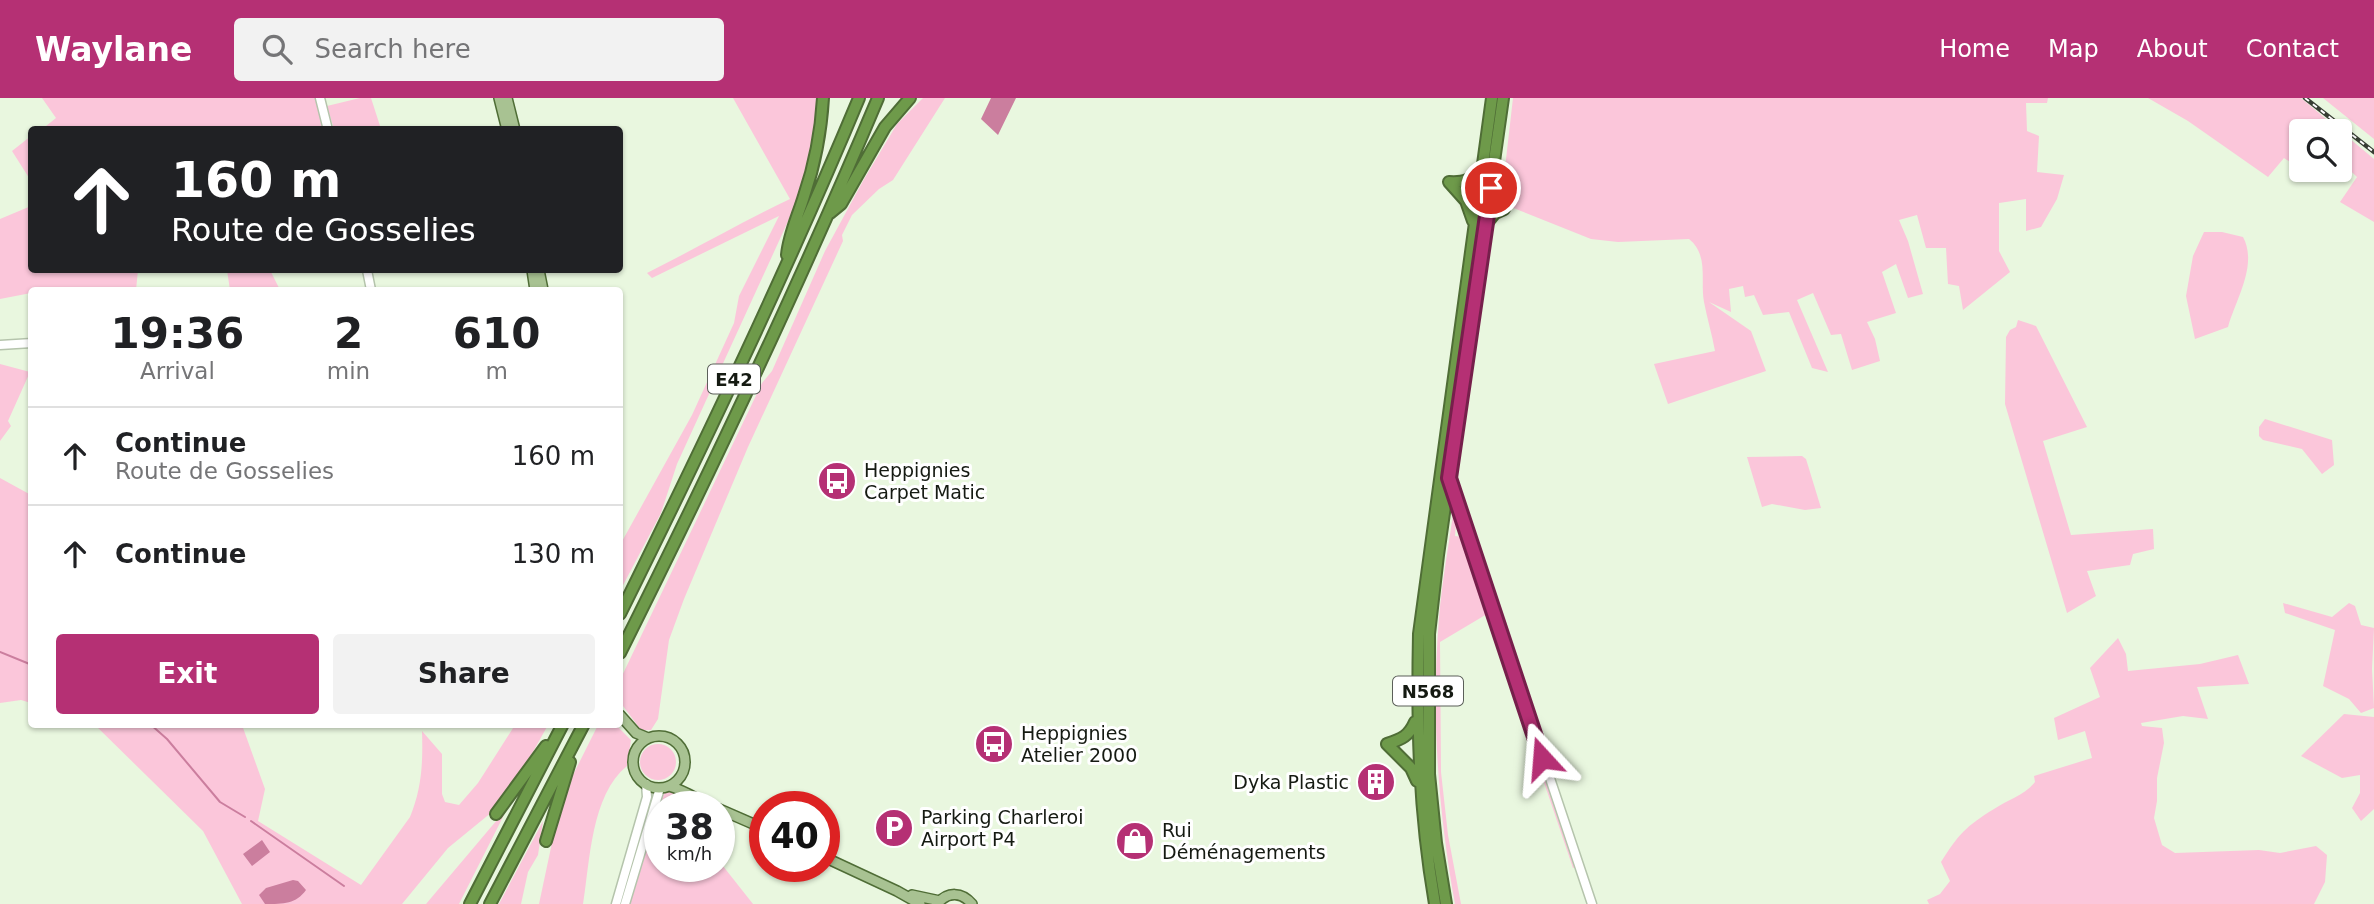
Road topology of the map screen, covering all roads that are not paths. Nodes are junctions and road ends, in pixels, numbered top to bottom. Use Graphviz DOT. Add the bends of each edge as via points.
graph roads {
  1 [pos="320,98"];
  2 [pos="499,98"];
  3 [pos="507,98"];
  4 [pos="823,98"];
  5 [pos="859,98"];
  6 [pos="878,98"];
  7 [pos="910,98"];
  8 [pos="1492,98"];
  9 [pos="1503,98"];
  10 [pos="327,126"];
  11 [pos="506,126"];
  12 [pos="514,126"];
  13 [pos="1488,167"];
  14 [pos="828,215"];
  15 [pos="1480,224"];
  16 [pos="786,266"];
  17 [pos="28,343"];
  18 [pos="0,345"];
  19 [pos="1449,478"];
  20 [pos="1455,494"];
  21 [pos="623,608"];
  22 [pos="623,647"];
  23 [pos="1417,716"];
  24 [pos="623,718"];
  25 [pos="560,728"];
  26 [pos="561,728"];
  27 [pos="582,728"];
  28 [pos="582,728"];
  29 [pos="634,731"];
  30 [pos="648,738"];
  31 [pos="637,748"];
  32 [pos="682,775"];
  33 [pos="646,784"];
  34 [pos="664,787"];
  35 [pos="1420,789"];
  36 [pos="687,791"];
  37 [pos="496,814"];
  38 [pos="546,841"];
  39 [pos="840,864"];
  40 [pos="897,891"];
  41 [pos="939,902"];
  42 [pos="470,904"];
  43 [pos="490,904"];
  44 [pos="615,904"];
  45 [pos="625,904"];
  46 [pos="920,904"];
  47 [pos="972,904"];
  48 [pos="1435,904"];
  49 [pos="1446,904"];
  50 [pos="1592,904"];
  1 -- 10 [label="street"];
  2 -- 11 [label="main road"];
  3 -- 12 [label="main road"];
  4 -- 16 [label="highway" via="817,148 789,240"];
  5 -- 16 [label="highway, E42"];
  6 -- 14 [label="highway, E42"];
  7 -- 14 [label="highway" via="885,127 841,204"];
  8 -- 13 [label="highway, N568"];
  9 -- 13 [label="highway, N568"];
  13 -- 15 [label="highway, N568"];
  13 -- 15 [label="highway" via="1496,201 1504,209"];
  13 -- 15 [label="highway" via="1462,183 1449,182"];
  14 -- 22 [label="highway, E42"];
  15 -- 19 [label="highway, N568"];
  15 -- 23 [label="highway, N568" via="1419,634"];
  16 -- 21 [label="highway, E42"];
  17 -- 18 [label="street"];
  19 -- 20 [label="highway"];
  19 -- 49 [label="highway, N568" via="1429,634 1428,714 1429,774"];
  20 -- 50 [label="street"];
  23 -- 35 [label="highway, N568"];
  23 -- 35 [label="highway" via="1410,733 1387,744 1411,768"];
  24 -- 29 [label="main road"];
  25 -- 37 [label="highway"];
  26 -- 42 [label="highway"];
  27 -- 38 [label="highway"];
  28 -- 43 [label="highway"];
  29 -- 30 [label="main road"];
  29 -- 31 [label="main road"];
  30 -- 31 [label="main road"];
  30 -- 32 [label="main road" via="670,738 681,747"];
  31 -- 33 [label="main road" via="633,764"];
  32 -- 34 [label="main road"];
  32 -- 36 [label="main road"];
  33 -- 34 [label="main road"];
  33 -- 44 [label="street" via="647,797"];
  34 -- 36 [label="main road"];
  34 -- 45 [label="street"];
  35 -- 48 [label="highway, N568"];
  39 -- 40 [label="main road"];
  40 -- 41 [label="main road"];
  40 -- 46 [label="main road"];
  41 -- 47 [label="main road" via="959,894"];
}
